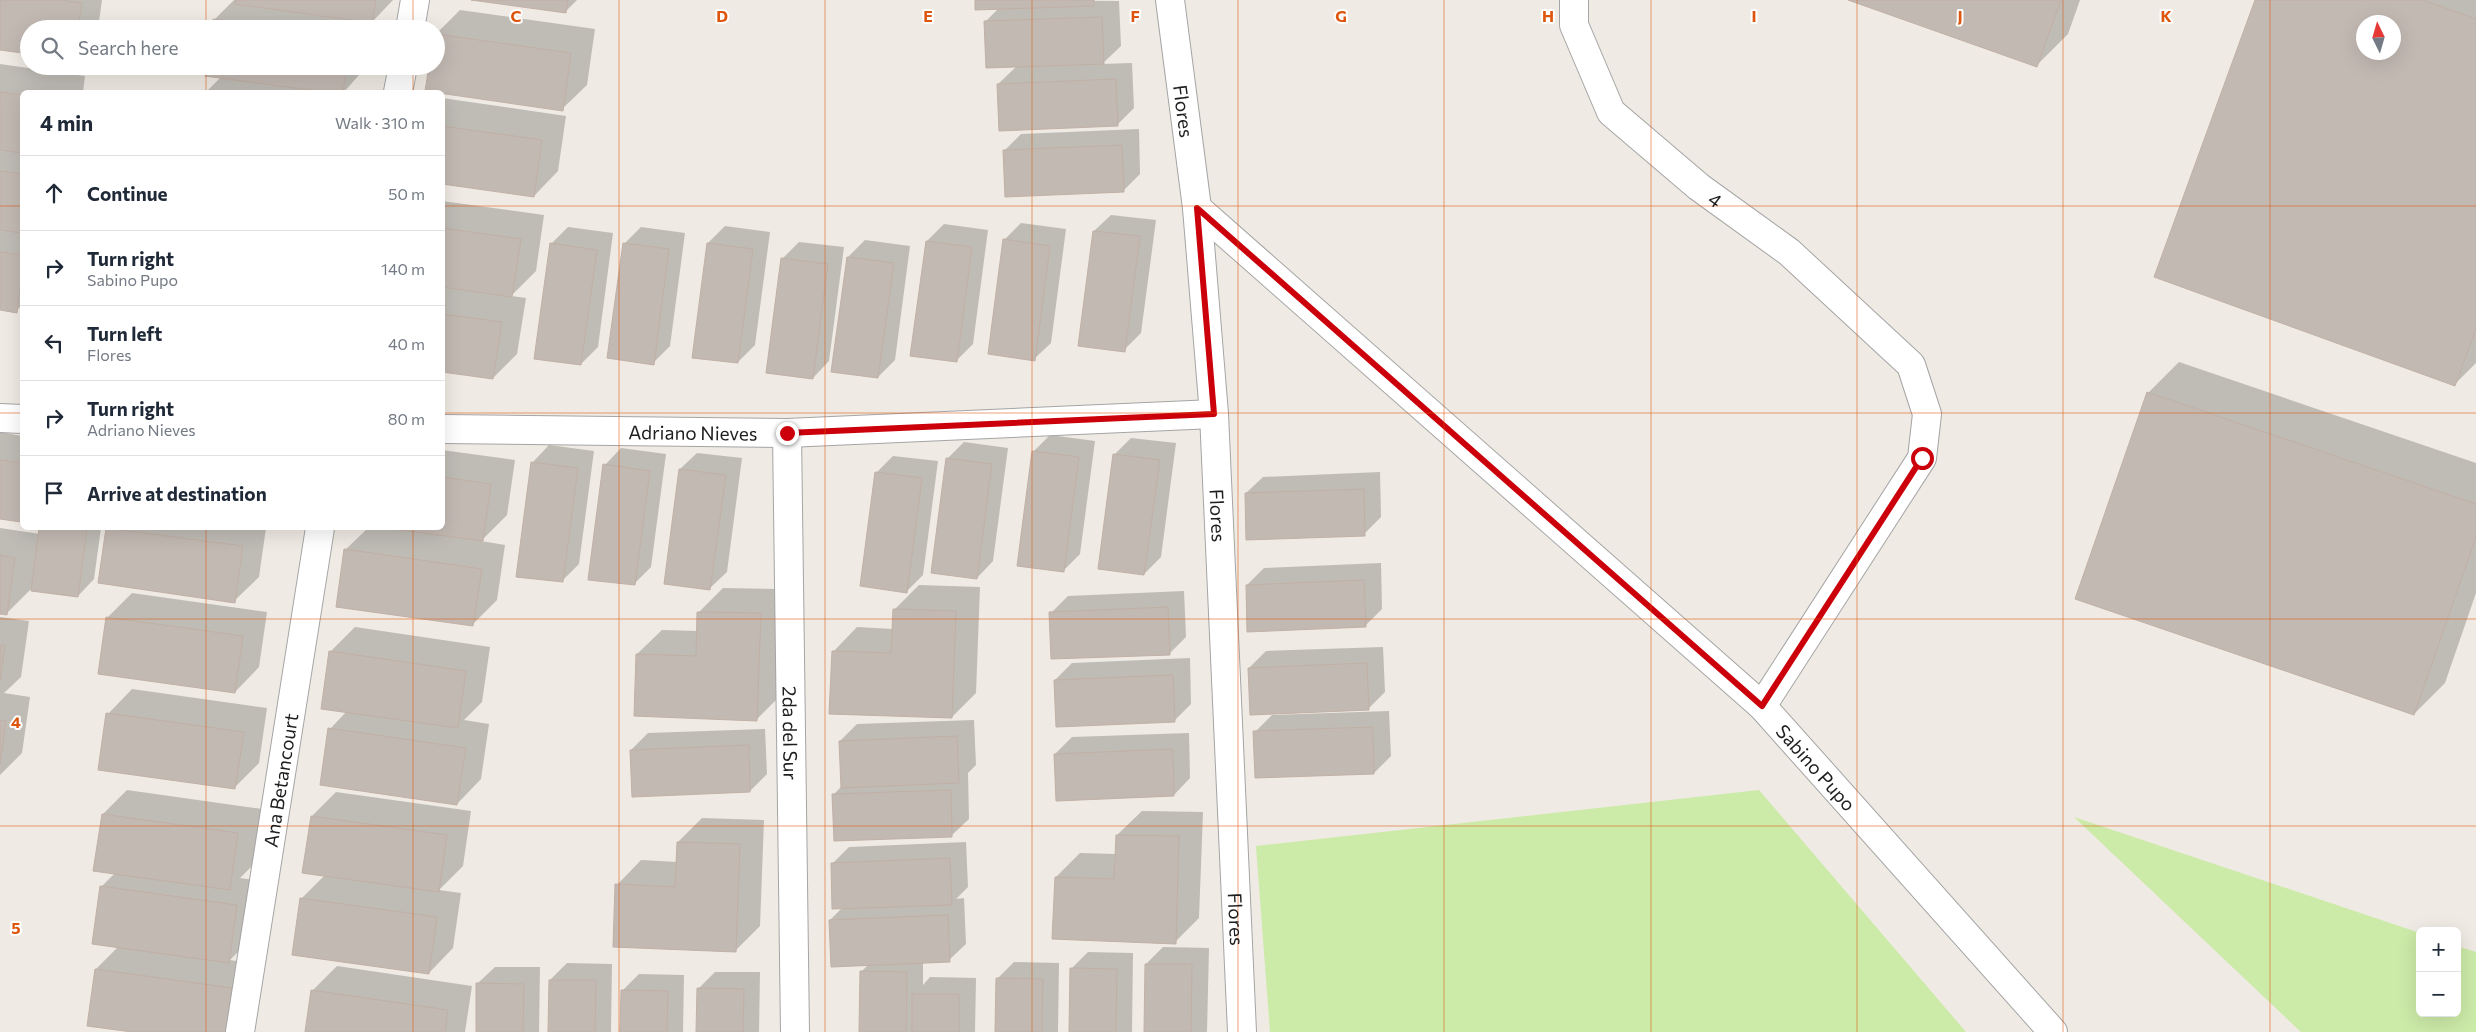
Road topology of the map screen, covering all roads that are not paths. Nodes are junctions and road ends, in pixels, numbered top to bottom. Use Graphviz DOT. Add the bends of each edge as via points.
graph roads {
  1 [pos="415,0"];
  2 [pos="1170,0"];
  3 [pos="1574,0"];
  4 [pos="412,20"];
  5 [pos="401,75"];
  6 [pos="398,90"];
  7 [pos="1197,208"];
  8 [pos="1214,414"];
  9 [pos="0,418"];
  10 [pos="20,419"];
  11 [pos="445,429"];
  12 [pos="787,433"];
  13 [pos="320,530"];
  14 [pos="1762,706"];
  15 [pos="240,1032"];
  16 [pos="795,1032"];
  17 [pos="1242,1032"];
  18 [pos="2053,1032"];
  1 -- 4 [label="street"];
  2 -- 7 [label="street, Flores"];
  3 -- 14 [label="street, 4" via="1574,25 1611,112 1699,187 1789,252 1911,365 1927,414 1922,458"];
  5 -- 6 [label="street"];
  7 -- 8 [label="street, Flores"];
  7 -- 14 [label="street, Sabino Pupo"];
  8 -- 12 [label="street, Adriano Nieves"];
  8 -- 17 [label="street, Flores"];
  9 -- 10 [label="street"];
  11 -- 12 [label="street, Adriano Nieves"];
  12 -- 16 [label="street, 2da del Sur"];
  13 -- 15 [label="street, Ana Betancourt"];
  14 -- 18 [label="street, Sabino Pupo"];
}
